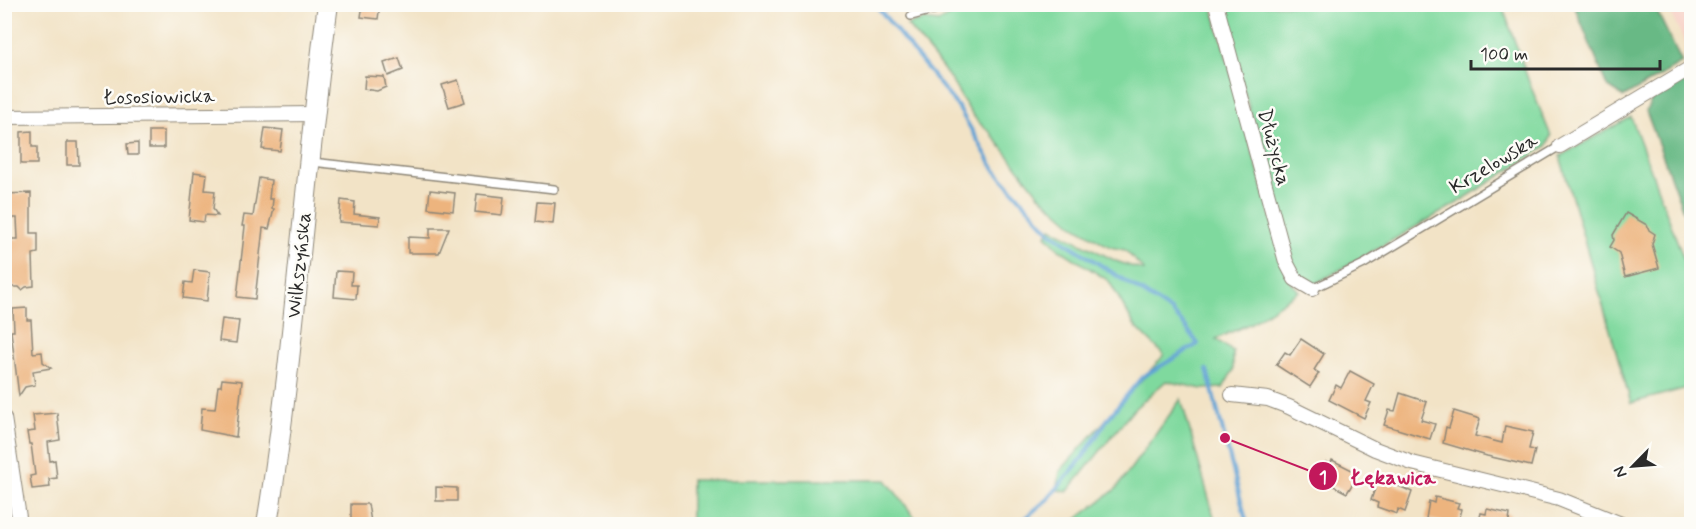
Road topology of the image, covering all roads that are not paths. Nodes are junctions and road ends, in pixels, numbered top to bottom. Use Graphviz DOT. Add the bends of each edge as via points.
graph roads {
  1 [pos="328,4"];
  2 [pos="955,4"];
  3 [pos="1216,4"];
  4 [pos="911,16"];
  5 [pos="1692,67"];
  6 [pos="315,114"];
  7 [pos="4,117"];
  8 [pos="1560,146"];
  9 [pos="309,162"];
  10 [pos="554,189"];
  11 [pos="1312,289"];
  12 [pos="1232,395"];
  13 [pos="4,418"];
  14 [pos="20,525"];
  15 [pos="267,525"];
  16 [pos="1621,525"];
  1 -- 6 [label="street, Wilkszyńska"];
  2 -- 4 [label="lane"];
  3 -- 11 [label="street, Dłużycka" via="1286,262 1294,279"];
  5 -- 8 [label="street, Krzelowska"];
  6 -- 7 [label="street, Łososiowicka"];
  6 -- 9 [label="street, Wilkszyńska"];
  8 -- 11 [label="lane, Krzelowska" via="1364,264"];
  9 -- 10 [label="lane"];
  9 -- 15 [label="street, Wilkszyńska"];
  12 -- 16 [label="street" via="1289,406 1375,450 1412,463 1559,499"];
  13 -- 14 [label="street"];
}
